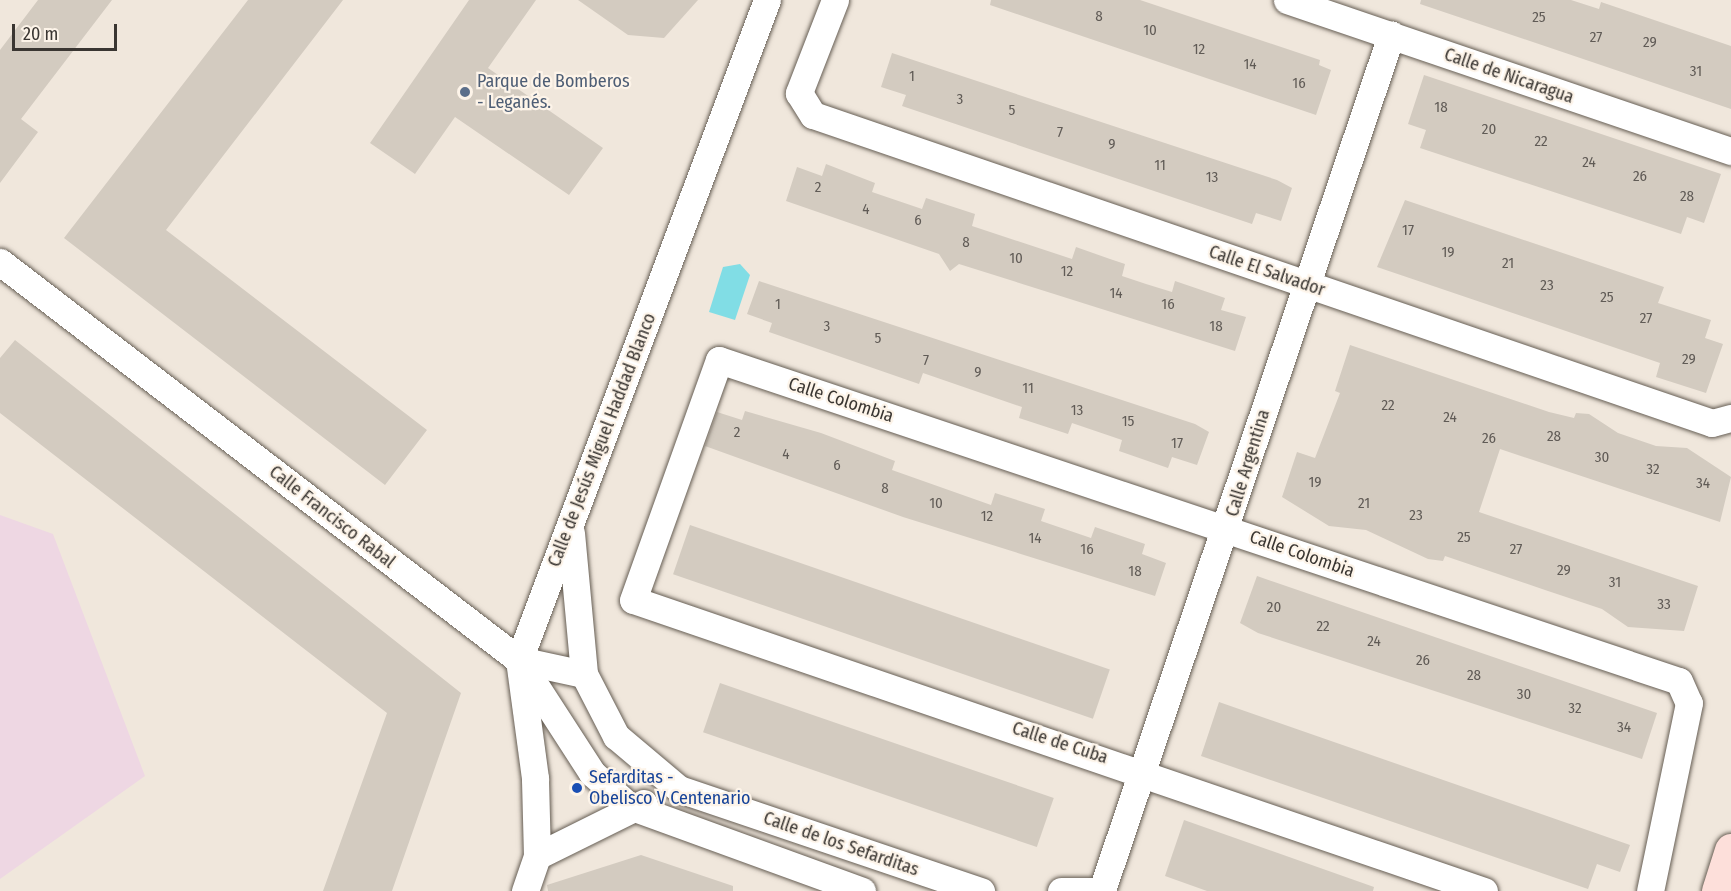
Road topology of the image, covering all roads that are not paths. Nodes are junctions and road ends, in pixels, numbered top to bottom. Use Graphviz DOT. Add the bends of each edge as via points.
graph roads {
  1 [pos="767,0"];
  2 [pos="835,0"];
  3 [pos="1287,0"];
  4 [pos="1391,35"];
  5 [pos="1731,151"];
  6 [pos="0,262"];
  7 [pos="1304,284"];
  8 [pos="1731,418"];
  9 [pos="571,525"];
  10 [pos="1227,529"];
  11 [pos="633,600"];
  12 [pos="519,660"];
  13 [pos="584,674"];
  14 [pos="1146,771"];
  15 [pos="692,794"];
  16 [pos="629,806"];
  17 [pos="1731,850"];
  18 [pos="537,856"];
  19 [pos="525,891"];
  20 [pos="862,891"];
  21 [pos="981,891"];
  22 [pos="1061,891"];
  23 [pos="1102,891"];
  24 [pos="1484,891"];
  25 [pos="1650,891"];
  26 [pos="1718,891"];
  1 -- 9 [label="street, Calle de Jesús Miguel Haddad Blanco"];
  2 -- 7 [label="street, Calle El Salvador" via="799,93 806,108"];
  3 -- 4 [label="street, Calle de Nicaragua"];
  4 -- 5 [label="street, Calle de Nicaragua"];
  4 -- 7 [label="street, Calle Argentina"];
  6 -- 12 [label="street, Calle Francisco Rabal"];
  7 -- 8 [label="street, Calle El Salvador" via="1712,423"];
  7 -- 10 [label="street, Calle Argentina"];
  9 -- 12 [label="street, Calle de Jesús Miguel Haddad Blanco"];
  9 -- 13 [label="street, Calle de los Sefarditas"];
  10 -- 11 [label="street, Calle Colombia" via="719,360"];
  10 -- 14 [label="street, Calle Argentina"];
  10 -- 25 [label="street, Calle Colombia" via="1678,681 1689,703"];
  11 -- 14 [label="street, Calle de Cuba"];
  12 -- 13 [label="street"];
  12 -- 16 [label="street, Calle Francisco Rabal" via="592,773"];
  12 -- 18 [label="street, Calle de Jesús Miguel Haddad Blanco" via="535,778"];
  13 -- 15 [label="street, Calle de los Sefarditas" via="616,736 679,789"];
  14 -- 23 [label="street, Calle Argentina"];
  14 -- 24 [label="street, Calle de Cuba"];
  15 -- 16 [label="street"];
  15 -- 21 [label="street, Calle de los Sefarditas"];
  16 -- 18 [label="street"];
  16 -- 20 [label="street, Calle de los Sefarditas"];
  17 -- 26 [label="main road"];
  18 -- 19 [label="street, Calle de Jesús Miguel Haddad Blanco"];
  22 -- 23 [label="street"];
}
